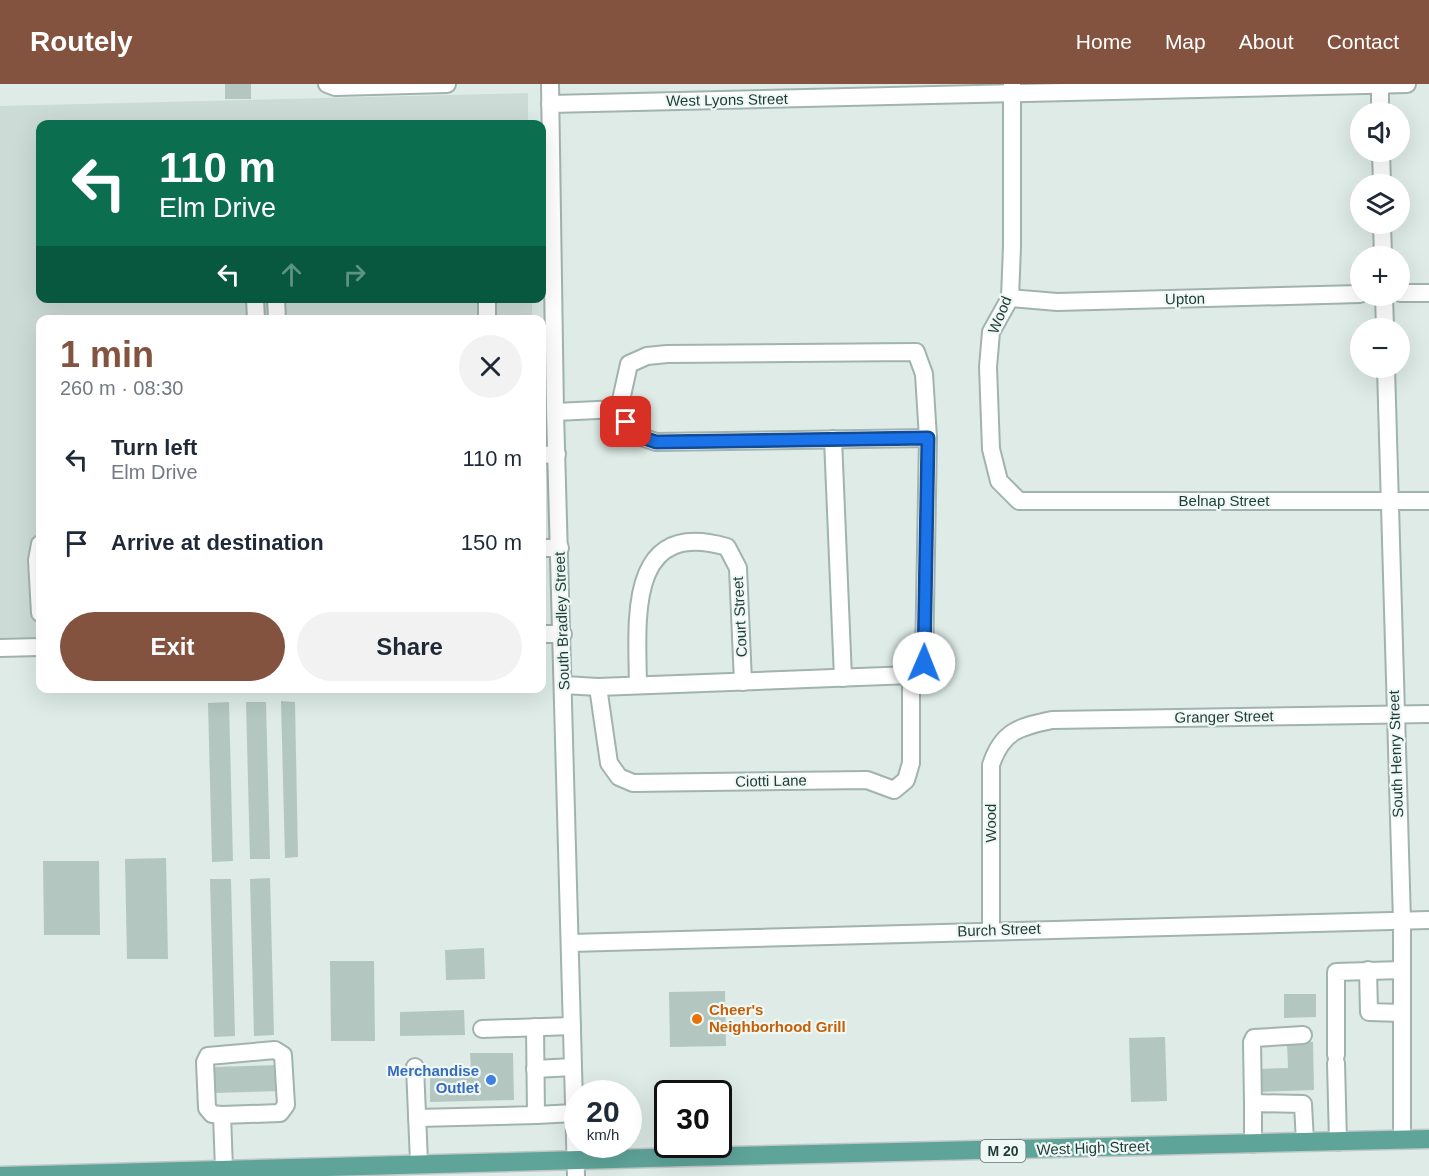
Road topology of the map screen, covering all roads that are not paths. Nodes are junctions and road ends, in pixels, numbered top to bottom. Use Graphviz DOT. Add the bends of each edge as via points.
graph roads {
  1 [pos="327,84"];
  2 [pos="447,84"];
  3 [pos="550,84"];
  4 [pos="1380,84"];
  5 [pos="1407,84"];
  6 [pos="1012,88"];
  7 [pos="1380,102"];
  8 [pos="550,104"];
  9 [pos="547,156"];
  10 [pos="547,225"];
  11 [pos="1410,293"];
  12 [pos="1429,293"];
  13 [pos="1350,294"];
  14 [pos="1010,298"];
  15 [pos="1386,378"];
  16 [pos="619,409"];
  17 [pos="551,418"];
  18 [pos="928,438"];
  19 [pos="833,439"];
  20 [pos="549,455"];
  21 [pos="1019,501"];
  22 [pos="1429,501"];
  23 [pos="1390,502"];
  24 [pos="546,548"];
  25 [pos="560,548"];
  26 [pos="546,634"];
  27 [pos="563,634"];
  28 [pos="36,647"];
  29 [pos="0,648"];
  30 [pos="911,675"];
  31 [pos="843,678"];
  32 [pos="743,682"];
  33 [pos="564,685"];
  34 [pos="638,685"];
  35 [pos="598,687"];
  36 [pos="1395,714"];
  37 [pos="1429,714"];
  38 [pos="1019,727"];
  39 [pos="1429,920"];
  40 [pos="1402,921"];
  41 [pos="991,930"];
  42 [pos="570,944"];
  43 [pos="1368,970"];
  44 [pos="1402,970"];
  45 [pos="1402,1013"];
  46 [pos="572,1026"];
  47 [pos="535,1027"];
  48 [pos="482,1029"];
  49 [pos="1303,1035"];
  50 [pos="416,1067"];
  51 [pos="573,1067"];
  52 [pos="535,1069"];
  53 [pos="574,1080"];
  54 [pos="1253,1103"];
  55 [pos="222,1114"];
  56 [pos="564,1114"];
  57 [pos="536,1115"];
  58 [pos="417,1118"];
  59 [pos="1429,1139"];
  60 [pos="1402,1140"];
  61 [pos="1305,1142"];
  62 [pos="1338,1142"];
  63 [pos="1254,1144"];
  64 [pos="419,1162"];
  65 [pos="576,1167"];
  66 [pos="224,1169"];
  67 [pos="0,1176"];
  1 -- 2 [label="street"];
  3 -- 8 [label="street, South Bradley Street"];
  4 -- 5 [label="street, West Lyons Street"];
  4 -- 6 [label="street, West Lyons Street"];
  4 -- 7 [label="street"];
  6 -- 8 [label="street, West Lyons Street"];
  6 -- 14 [label="street, Wood"];
  8 -- 9 [label="street, South Bradley Street"];
  9 -- 10 [label="street, South Bradley Street"];
  10 -- 17 [label="street, South Bradley Street"];
  11 -- 12 [label="street"];
  13 -- 14 [label="street, Upton" via="1057,302"];
  14 -- 21 [label="street, Wood" via="991,332 991,449 999,481"];
  15 -- 23 [label="street, South Henry Street"];
  16 -- 17 [label="street"];
  16 -- 18 [label="street" via="629,364 647,356 916,352 924,374"];
  16 -- 19 [label="street" via="633,434 656,442"];
  17 -- 20 [label="street, South Bradley Street"];
  18 -- 19 [label="street"];
  18 -- 30 [label="street" via="924,663"];
  19 -- 31 [label="street"];
  20 -- 25 [label="street, South Bradley Street"];
  21 -- 23 [label="street, Belnap Street"];
  22 -- 23 [label="street, Belnap Street"];
  23 -- 36 [label="street, South Henry Street"];
  24 -- 25 [label="street"];
  25 -- 27 [label="street, South Bradley Street"];
  26 -- 27 [label="street"];
  27 -- 33 [label="street, South Bradley Street"];
  28 -- 29 [label="street"];
  30 -- 31 [label="street"];
  30 -- 35 [label="street, Ciotti Lane" via="911,763 906,780 894,790 867,780 633,783 619,777 609,763"];
  31 -- 32 [label="street"];
  32 -- 34 [label="street"];
  32 -- 34 [label="street, Court Street" via="738,568 727,547 704,540 686,540 668,548 644,579 637,618"];
  33 -- 35 [label="street"];
  33 -- 42 [label="street, South Bradley Street"];
  34 -- 35 [label="street"];
  36 -- 37 [label="street, Granger Street"];
  36 -- 38 [label="street, Granger Street" via="1052,720"];
  36 -- 40 [label="street, South Henry Street"];
  38 -- 41 [label="street, Wood" via="997,746 991,765"];
  39 -- 40 [label="street, Burch Street"];
  40 -- 41 [label="street, Burch Street"];
  40 -- 44 [label="street, South Henry Street"];
  41 -- 42 [label="street, Burch Street"];
  42 -- 46 [label="street, South Bradley Street"];
  43 -- 44 [label="street"];
  43 -- 45 [label="street" via="1369,1012"];
  43 -- 62 [label="street" via="1340,971 1334,975"];
  44 -- 45 [label="street, South Henry Street"];
  45 -- 60 [label="street, South Henry Street"];
  46 -- 47 [label="street"];
  46 -- 51 [label="street, South Bradley Street"];
  47 -- 48 [label="street"];
  47 -- 52 [label="street"];
  49 -- 54 [label="street" via="1254,1038"];
  50 -- 58 [label="street"];
  51 -- 52 [label="street"];
  51 -- 53 [label="street, South Bradley Street"];
  52 -- 57 [label="street"];
  54 -- 61 [label="street" via="1303,1104"];
  54 -- 63 [label="street"];
  55 -- 55 [label="street" via="212,1114 207,1108 208,1056 275,1050 283,1055 286,1105 280,1113"];
  55 -- 66 [label="street"];
  56 -- 57 [label="street"];
  57 -- 58 [label="street"];
  58 -- 64 [label="street"];
  59 -- 60 [label="main road, West High Street / M 20"];
  60 -- 62 [label="main road, West High Street / M 20"];
  61 -- 62 [label="main road, West High Street / M 20"];
  61 -- 63 [label="main road, West High Street / M 20"];
  63 -- 65 [label="main road, West High Street / M 20"];
  64 -- 65 [label="main road, M 20"];
  64 -- 66 [label="main road, M 20"];
  66 -- 67 [label="main road, M 20"];
}
